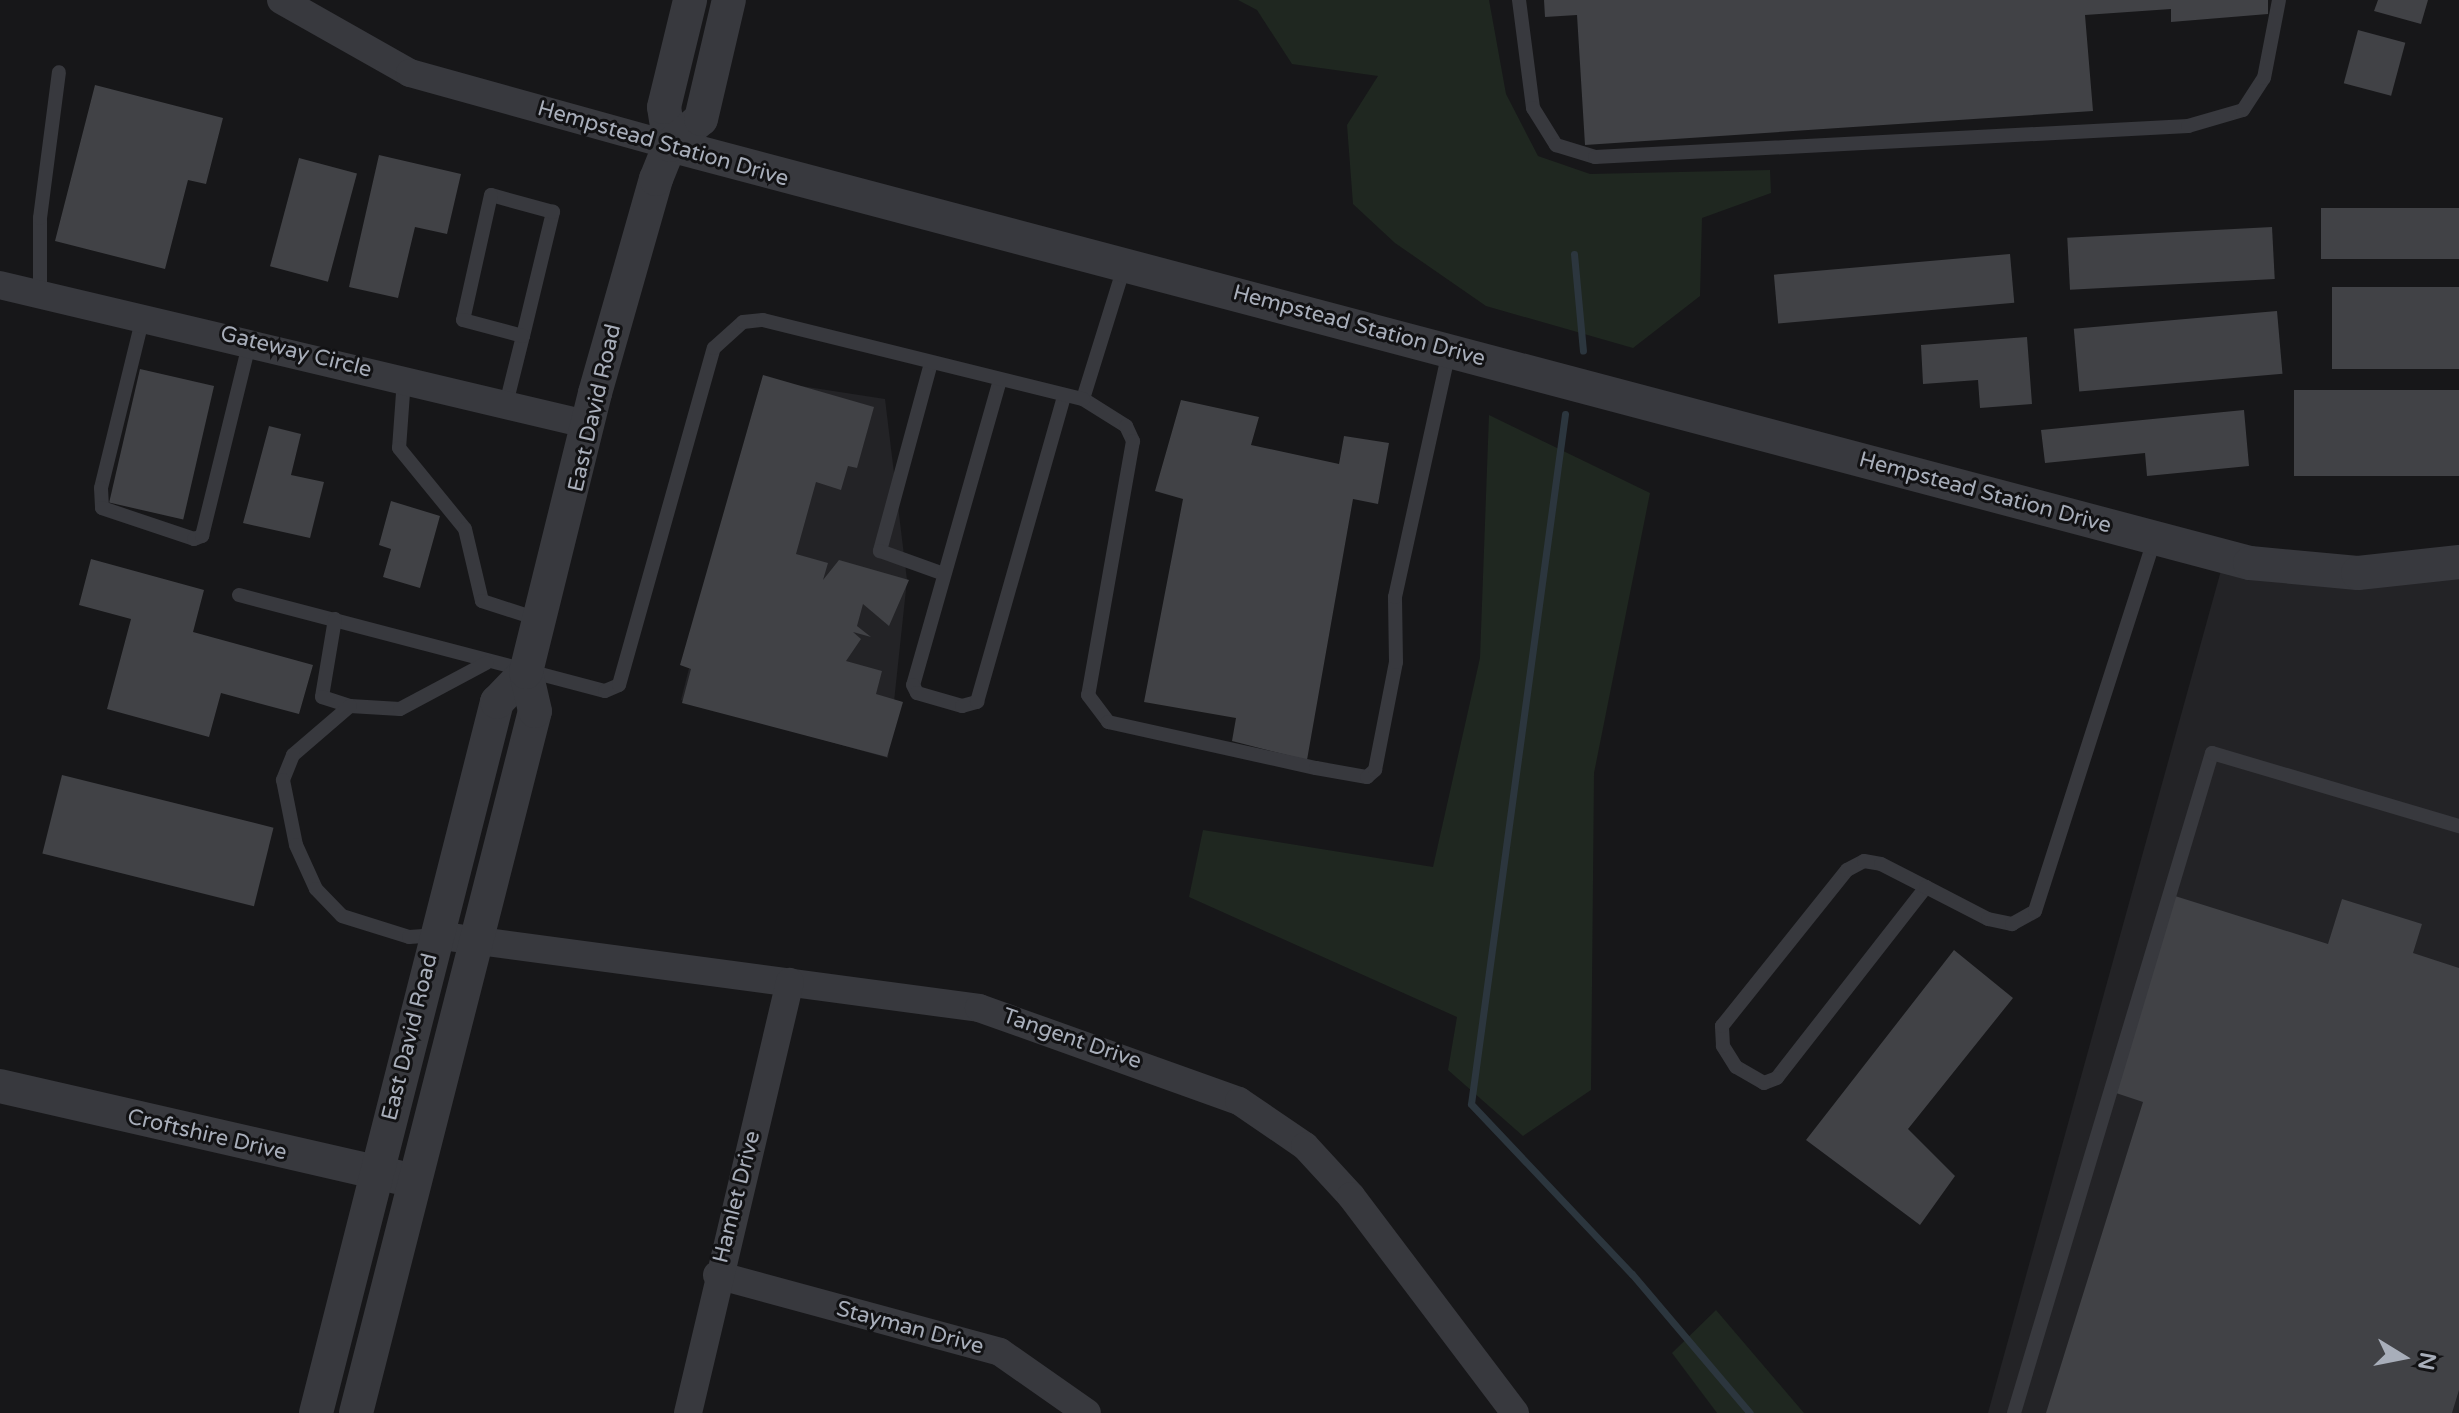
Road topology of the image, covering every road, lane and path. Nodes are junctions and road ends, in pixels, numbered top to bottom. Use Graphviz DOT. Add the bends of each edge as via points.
graph roads {
  1 [pos="281,0"];
  2 [pos="690,0"];
  3 [pos="729,0"];
  4 [pos="1519,0"];
  5 [pos="2279,0"];
  6 [pos="59,72"];
  7 [pos="670,145"];
  8 [pos="1125,263"];
  9 [pos="0,285"];
  10 [pos="40,290"];
  11 [pos="143,315"];
  12 [pos="523,336"];
  13 [pos="250,340"];
  14 [pos="1449,351"];
  15 [pos="931,363"];
  16 [pos="404,378"];
  17 [pos="1000,380"];
  18 [pos="1064,396"];
  19 [pos="1083,399"];
  20 [pos="506,404"];
  21 [pos="590,425"];
  22 [pos="2155,538"];
  23 [pos="2459,562"];
  24 [pos="944,574"];
  25 [pos="239,595"];
  26 [pos="335,619"];
  27 [pos="541,620"];
  28 [pos="486,663"];
  29 [pos="526,672"];
  30 [pos="350,706"];
  31 [pos="2459,826"];
  32 [pos="1926,887"];
  33 [pos="435,935"];
  34 [pos="472,940"];
  35 [pos="790,982"];
  36 [pos="0,1086"];
  37 [pos="376,1173"];
  38 [pos="414,1181"];
  39 [pos="717,1275"];
  40 [pos="316,1413"];
  41 [pos="356,1413"];
  42 [pos="688,1413"];
  43 [pos="1087,1413"];
  44 [pos="1515,1413"];
  45 [pos="2014,1413"];
  1 -- 7 [label="street, Hempstead Station Drive" via="410,73"];
  2 -- 7 [label="street, East David Road" via="664,107"];
  3 -- 7 [label="street" via="701,119"];
  4 -- 5 [label="lane" via="1533,108 1556,145 1595,157 2188,126 2243,110 2264,78"];
  6 -- 10 [label="lane" via="40,218"];
  7 -- 8 [label="street, Hempstead Station Drive"];
  7 -- 21 [label="street, East David Road"];
  8 -- 14 [label="street, Hempstead Station Drive"];
  8 -- 19 [label="lane"];
  9 -- 10 [label="street, Gateway Circle"];
  10 -- 11 [label="street, Gateway Circle"];
  11 -- 13 [label="street, Gateway Circle"];
  11 -- 13 [label="lane" via="101,488 102,508 194,539 202,536"];
  12 -- 12 [label="lane" via="463,320 491,195 553,212"];
  12 -- 20 [label="lane"];
  13 -- 16 [label="street, Gateway Circle"];
  14 -- 19 [label="lane" via="1395,597 1396,662 1381,739 1367,777 1108,722 1093,707 1088,695 1134,464 1126,426"];
  14 -- 22 [label="street, Hempstead Station Drive"];
  15 -- 17 [label="lane"];
  15 -- 24 [label="lane" via="880,551"];
  15 -- 29 [label="lane" via="763,320 727,332 714,348 619,685 605,691"];
  16 -- 20 [label="street, Gateway Circle"];
  16 -- 27 [label="lane" via="399,448 465,529 482,601"];
  17 -- 18 [label="lane"];
  17 -- 24 [label="lane"];
  18 -- 19 [label="lane"];
  18 -- 24 [label="lane" via="977,702 962,706 917,693 913,685"];
  20 -- 21 [label="street, Gateway Circle"];
  21 -- 27 [label="street, East David Road"];
  22 -- 23 [label="street, Hempstead Station Drive" via="2304,571"];
  22 -- 32 [label="lane" via="2035,911 2012,924 1988,919"];
  25 -- 26 [label="lane"];
  26 -- 28 [label="lane" via="460,649"];
  26 -- 30 [label="lane" via="322,697"];
  27 -- 29 [label="street, East David Road"];
  28 -- 29 [label="lane"];
  28 -- 30 [label="lane" via="400,709"];
  29 -- 33 [label="street, East David Road" via="497,702"];
  29 -- 34 [label="street, East David Road" via="535,711"];
  30 -- 33 [label="lane" via="293,755 283,780 296,845 316,889 342,916 409,937"];
  31 -- 45 [label="lane" via="2212,753"];
  32 -- 32 [label="lane" via="1881,864 1864,861 1847,870 1722,1026 1723,1046 1736,1067 1764,1083 1777,1078"];
  33 -- 34 [label="street, Tangent Drive"];
  33 -- 37 [label="street, East David Road"];
  34 -- 35 [label="street, Tangent Drive"];
  34 -- 38 [label="street, East David Road"];
  35 -- 39 [label="street, Hamlet Drive"];
  35 -- 44 [label="street, Tangent Drive" via="1034,1022 1273,1122 1351,1196"];
  36 -- 37 [label="street, Croftshire Drive"];
  37 -- 38 [label="street, Croftshire Drive"];
  37 -- 40 [label="street, East David Road"];
  38 -- 41 [label="street, East David Road"];
  39 -- 42 [label="street, Hamlet Drive"];
  39 -- 43 [label="street, Stayman Drive" via="1000,1352"];
}
